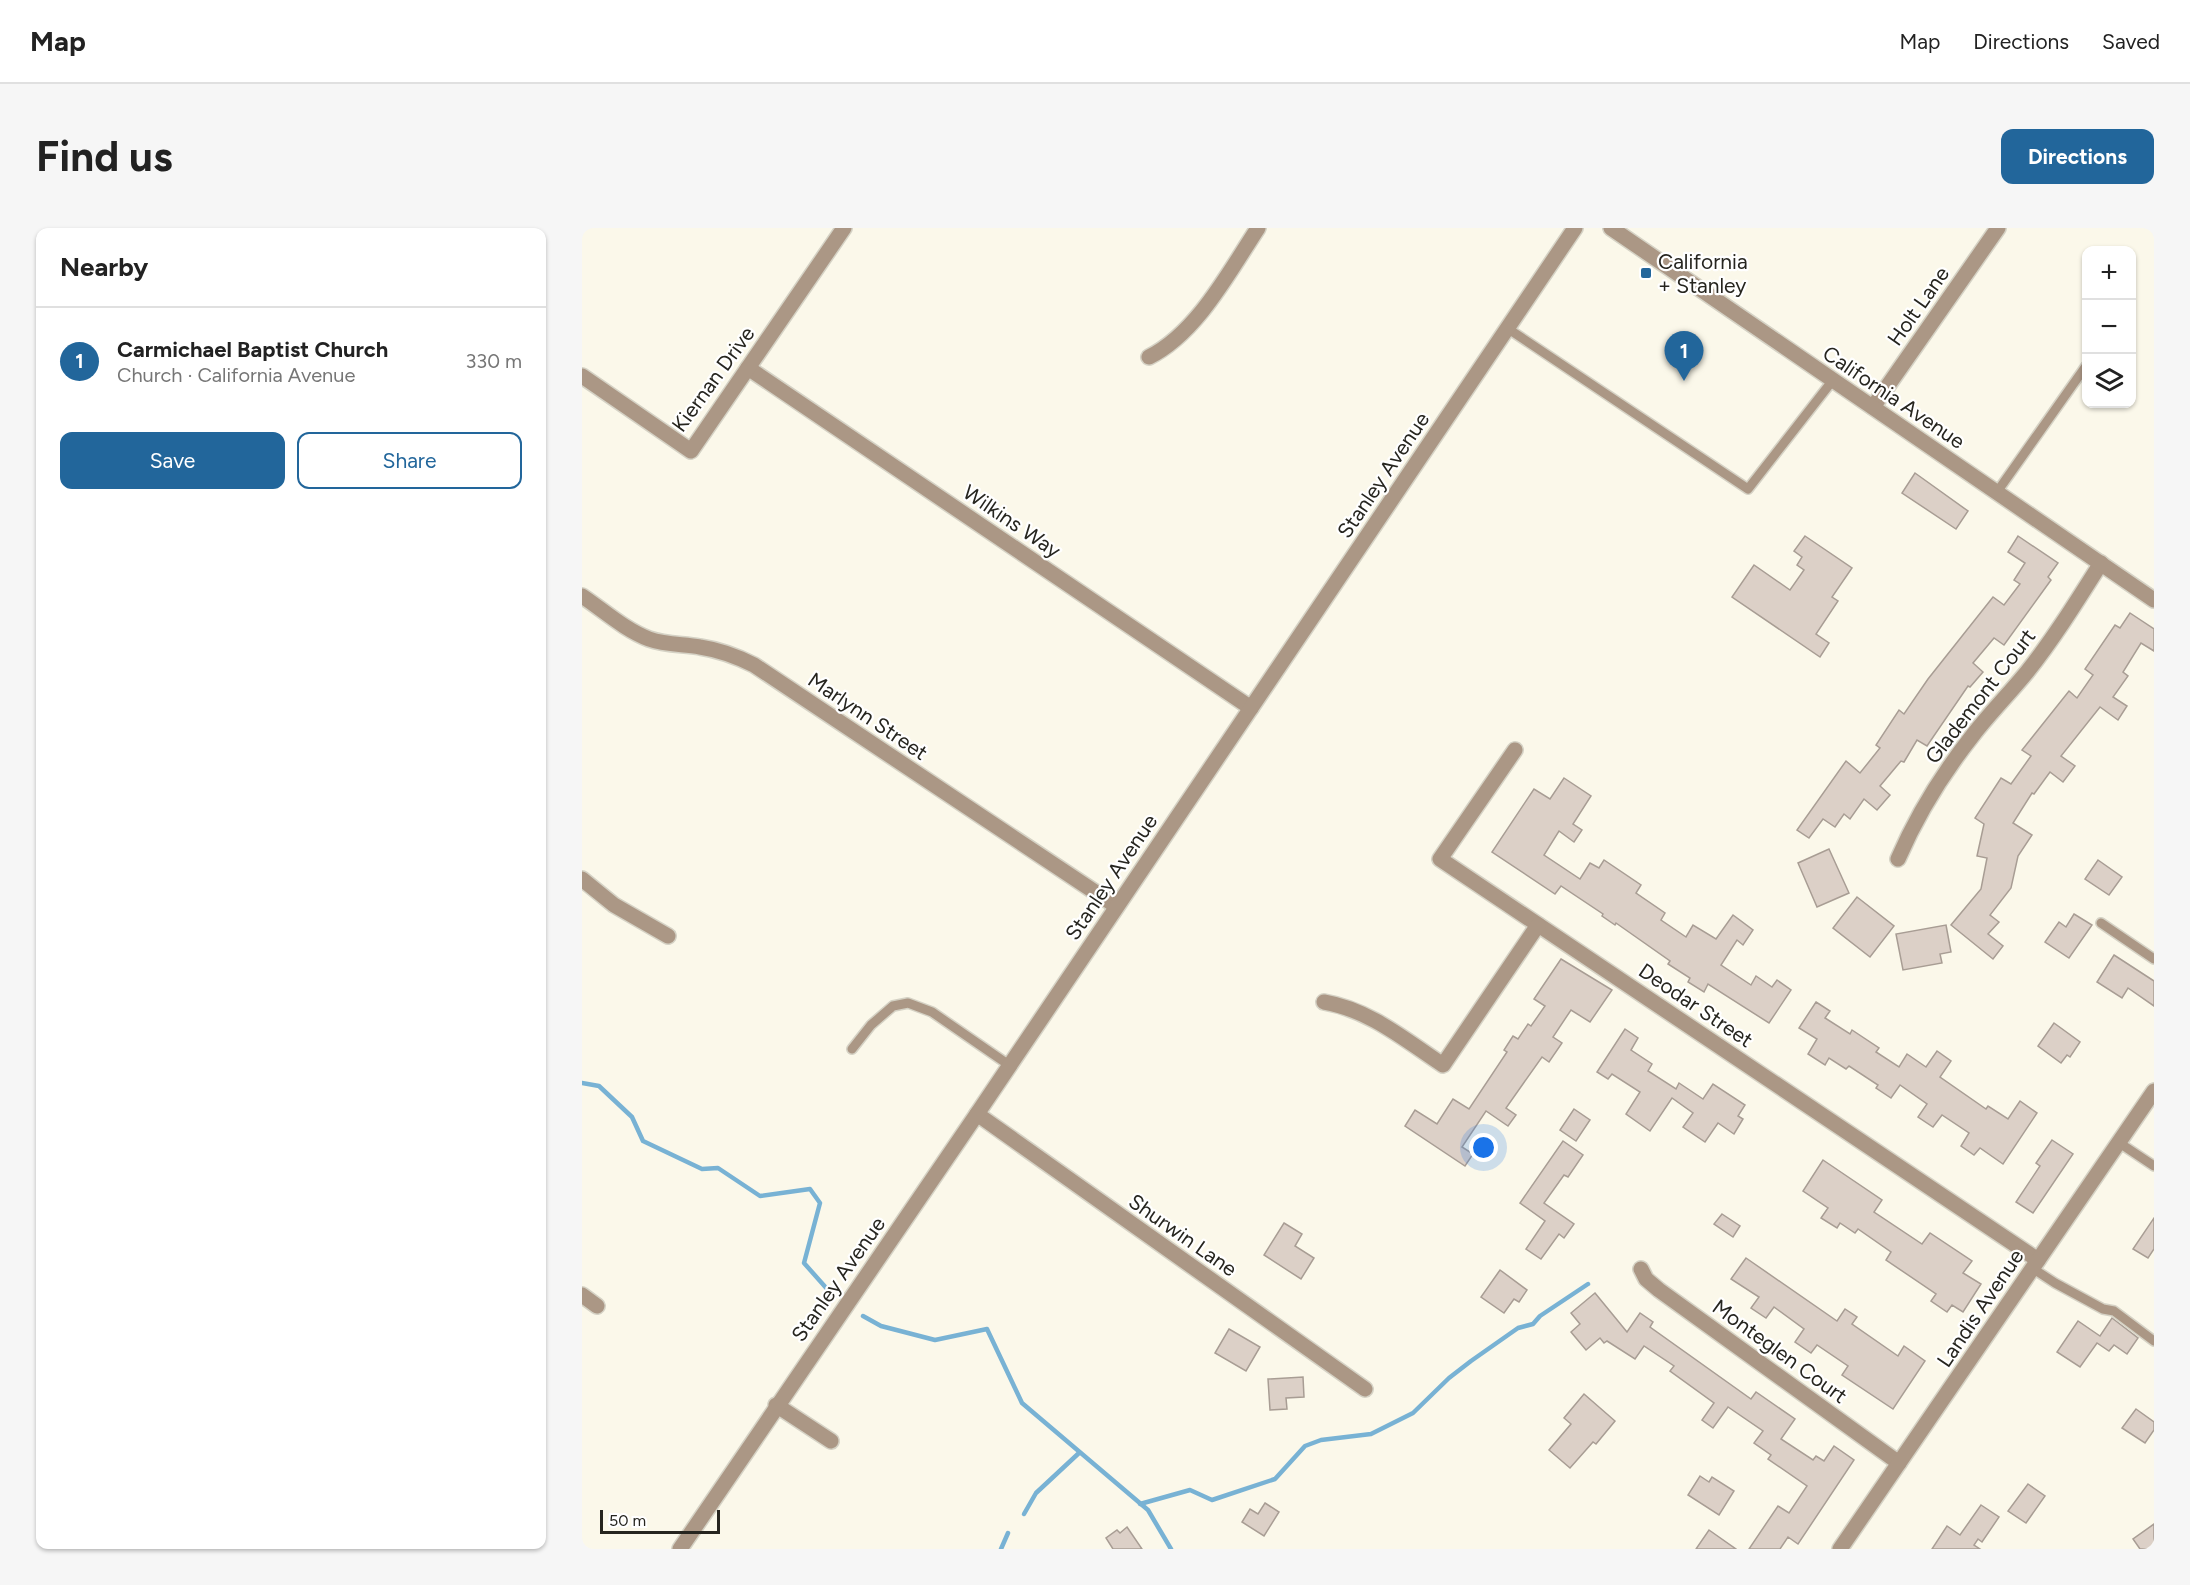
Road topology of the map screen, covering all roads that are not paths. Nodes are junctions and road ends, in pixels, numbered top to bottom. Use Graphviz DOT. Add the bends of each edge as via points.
graph roads {
  1 [pos="844,228"];
  2 [pos="1258,228"];
  3 [pos="1575,228"];
  4 [pos="1611,228"];
  5 [pos="1998,228"];
  6 [pos="1507,328"];
  7 [pos="1149,357"];
  8 [pos="748,368"];
  9 [pos="2082,372"];
  10 [pos="582,376"];
  11 [pos="1833,380"];
  12 [pos="1873,407"];
  13 [pos="1997,492"];
  14 [pos="2101,563"];
  15 [pos="582,596"];
  16 [pos="2154,600"];
  17 [pos="1251,708"];
  18 [pos="1515,750"];
  19 [pos="1898,859"];
  20 [pos="582,879"];
  21 [pos="1116,906"];
  22 [pos="2101,923"];
  23 [pos="1538,925"];
  24 [pos="668,936"];
  25 [pos="2154,959"];
  26 [pos="1324,1002"];
  27 [pos="852,1049"];
  28 [pos="1009,1065"];
  29 [pos="2154,1090"];
  30 [pos="977,1114"];
  31 [pos="2118,1142"];
  32 [pos="2154,1166"];
  33 [pos="2035,1264"];
  34 [pos="1641,1269"];
  35 [pos="582,1295"];
  36 [pos="597,1306"];
  37 [pos="2154,1341"];
  38 [pos="1365,1389"];
  39 [pos="776,1405"];
  40 [pos="831,1440"];
  41 [pos="1899,1463"];
  42 [pos="680,1549"];
  43 [pos="1840,1549"];
  1 -- 8 [label="street, Kiernan Drive"];
  2 -- 7 [label="street" via="1192,325"];
  3 -- 6 [label="street, Stanley Avenue"];
  4 -- 11 [label="street, California Avenue"];
  5 -- 12 [label="street, Holt Lane"];
  6 -- 11 [label="lane" via="1748,489"];
  6 -- 17 [label="street, Stanley Avenue"];
  8 -- 10 [label="street, Kiernan Drive" via="691,451"];
  8 -- 17 [label="street, Wilkins Way"];
  9 -- 13 [label="lane"];
  11 -- 12 [label="street, California Avenue"];
  12 -- 13 [label="street, California Avenue"];
  13 -- 14 [label="street, California Avenue"];
  14 -- 16 [label="street, California Avenue"];
  14 -- 19 [label="street, Glademont Court" via="2065,621 1940,781"];
  15 -- 21 [label="street, Marlynn Street" via="651,640 721,651 754,664"];
  17 -- 21 [label="street, Stanley Avenue"];
  18 -- 23 [label="street, Deodar Street" via="1440,859"];
  20 -- 24 [label="street" via="614,905"];
  21 -- 28 [label="street, Stanley Avenue"];
  22 -- 25 [label="lane"];
  23 -- 26 [label="street" via="1443,1065 1363,1014"];
  23 -- 33 [label="street, Deodar Street"];
  27 -- 28 [label="lane" via="893,1006 908,1003 932,1012"];
  28 -- 30 [label="street, Stanley Avenue"];
  29 -- 31 [label="street, Landis Avenue"];
  30 -- 38 [label="street, Shurwin Lane"];
  30 -- 39 [label="street, Stanley Avenue"];
  31 -- 32 [label="lane"];
  31 -- 33 [label="street, Landis Avenue"];
  33 -- 37 [label="lane" via="2055,1283 2103,1310 2114,1311"];
  33 -- 41 [label="street, Landis Avenue"];
  34 -- 41 [label="street, Monteglen Court" via="1659,1290"];
  35 -- 36 [label="street"];
  39 -- 40 [label="street"];
  39 -- 42 [label="street, Stanley Avenue"];
  41 -- 43 [label="street, Landis Avenue"];
}
